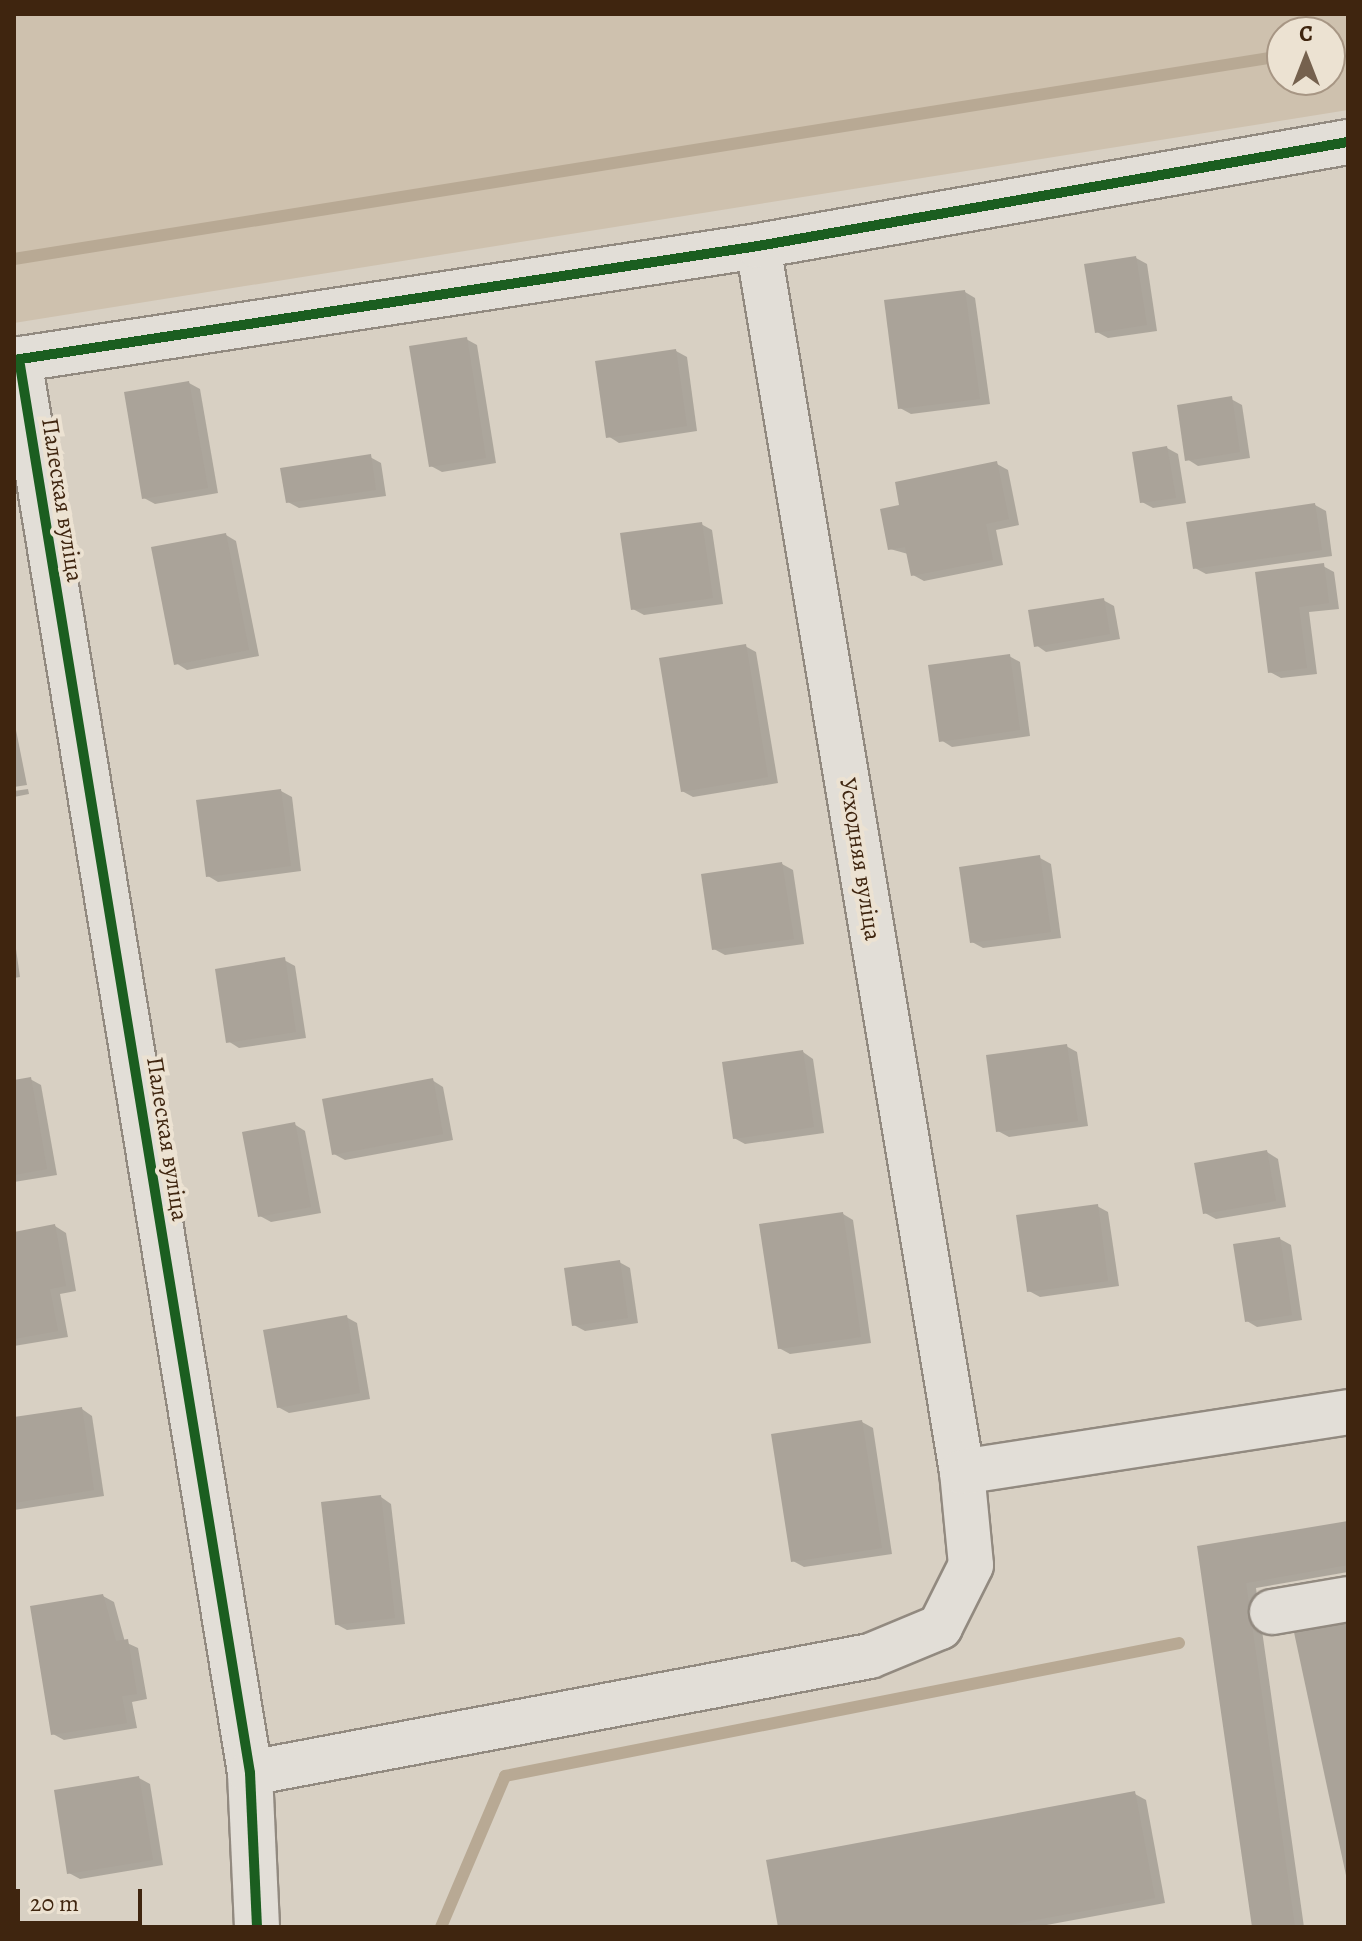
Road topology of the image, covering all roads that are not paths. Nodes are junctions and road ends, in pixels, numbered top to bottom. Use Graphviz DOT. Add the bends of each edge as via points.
graph roads {
  1 [pos="1348,142"];
  2 [pos="758,246"];
  3 [pos="17,360"];
  4 [pos="1348,1412"];
  5 [pos="962,1472"];
  6 [pos="1348,1599"];
  7 [pos="1272,1612"];
  8 [pos="250,1773"];
  9 [pos="257,1927"];
  1 -- 2 [label="street"];
  2 -- 3 [label="street"];
  2 -- 5 [label="street, Усходняя вуліца"];
  3 -- 8 [label="street, Палеская вуліца"];
  4 -- 5 [label="street"];
  5 -- 8 [label="street, Усходняя вуліца" via="971,1565 940,1627 870,1656"];
  6 -- 7 [label="street"];
  8 -- 9 [label="street, Палеская вуліца"];
}
